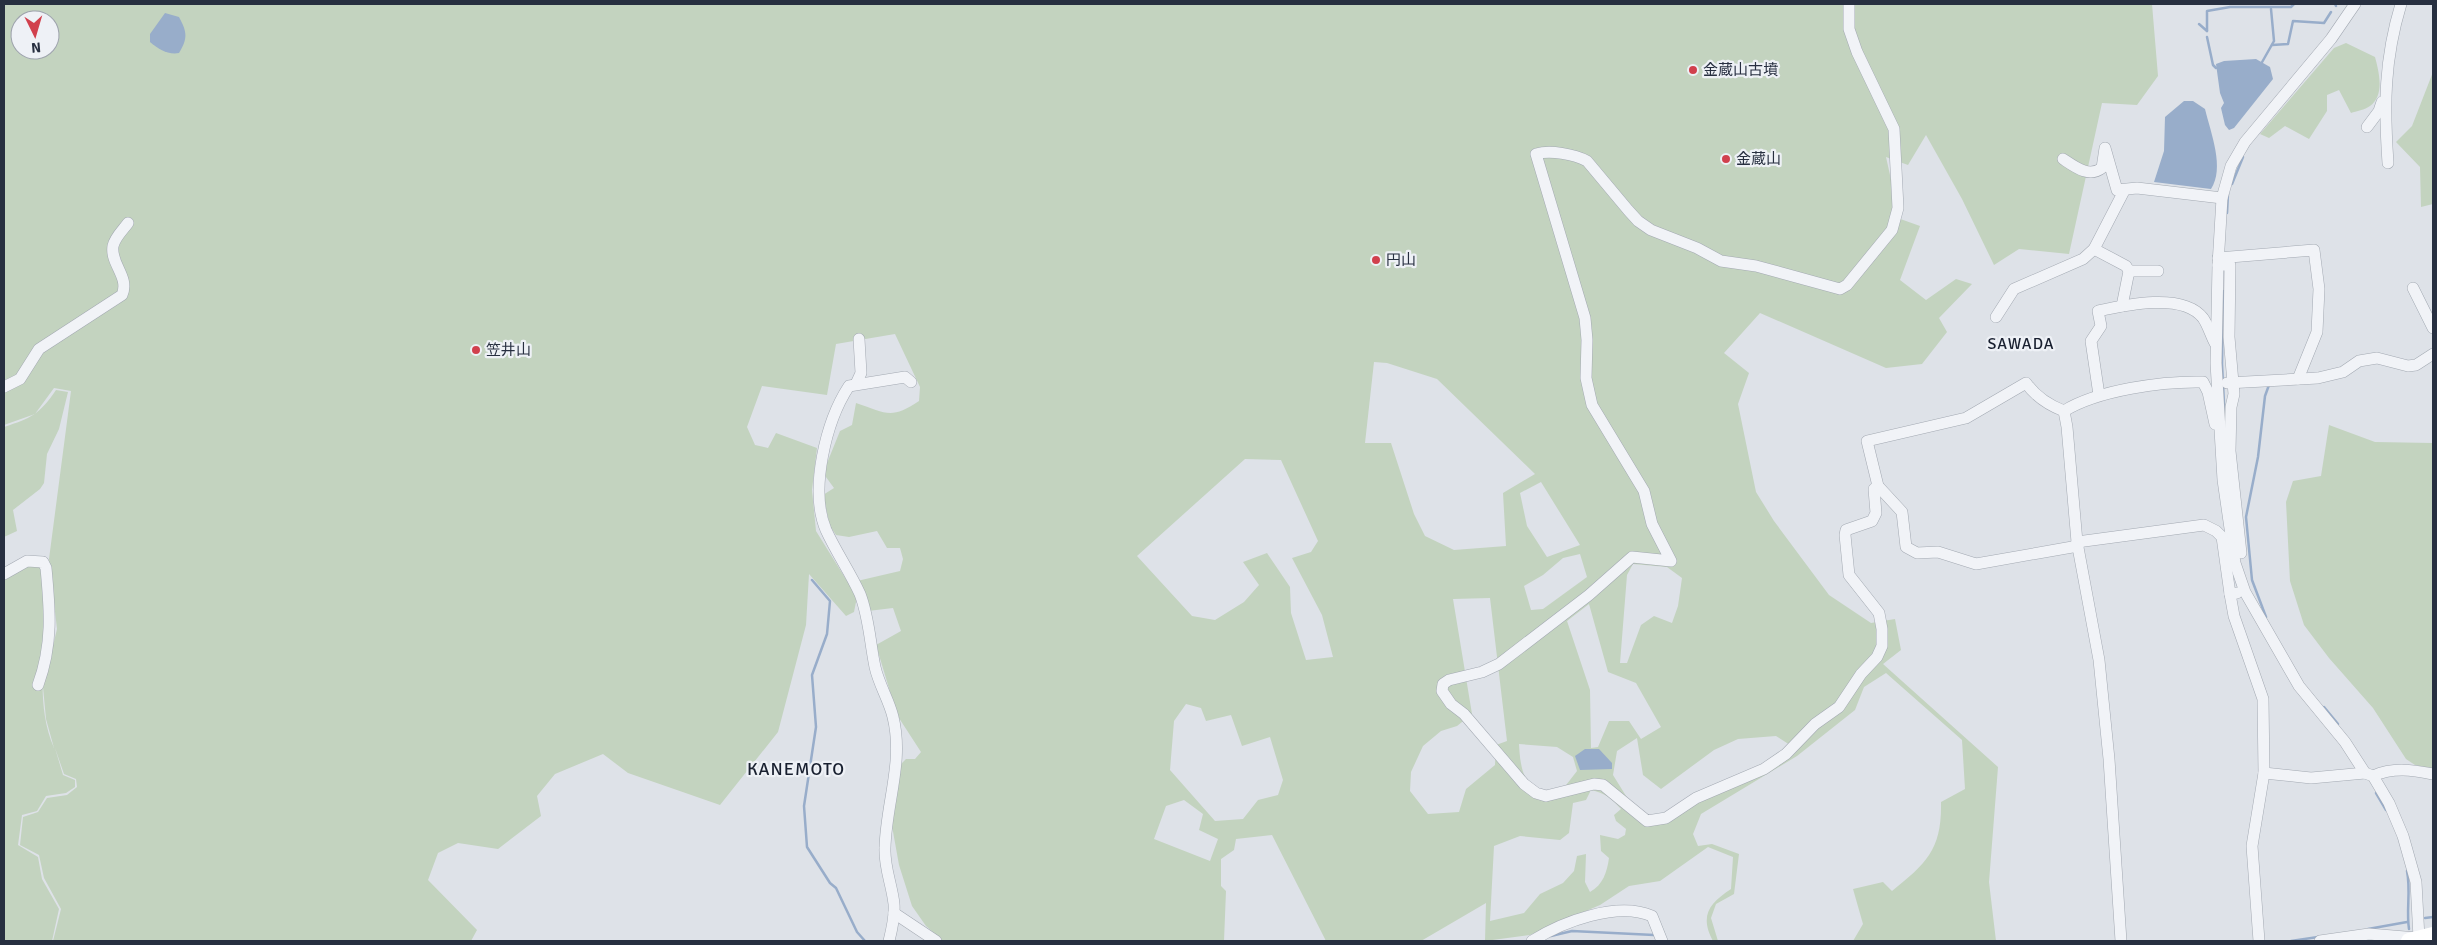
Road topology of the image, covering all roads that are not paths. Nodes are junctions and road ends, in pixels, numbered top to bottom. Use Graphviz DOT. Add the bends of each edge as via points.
graph roads {
  1 [pos="1849,4"];
  2 [pos="2355,4"];
  3 [pos="2401,4"];
  4 [pos="2384,93"];
  5 [pos="2367,127"];
  6 [pos="2063,159"];
  7 [pos="2388,163"];
  8 [pos="2124,191"];
  9 [pos="2222,198"];
  10 [pos="128,223"];
  11 [pos="2094,249"];
  12 [pos="2222,261"];
  13 [pos="2129,271"];
  14 [pos="2158,271"];
  15 [pos="2413,288"];
  16 [pos="2122,306"];
  17 [pos="1996,316"];
  18 [pos="2433,328"];
  19 [pos="859,339"];
  20 [pos="2216,347"];
  21 [pos="2433,354"];
  22 [pos="2298,379"];
  23 [pos="911,382"];
  24 [pos="2225,383"];
  25 [pos="856,384"];
  26 [pos="4,388"];
  27 [pos="2099,395"];
  28 [pos="2064,411"];
  29 [pos="2222,441"];
  30 [pos="1878,486"];
  31 [pos="2078,544"];
  32 [pos="4,574"];
  33 [pos="2245,592"];
  34 [pos="2230,594"];
  35 [pos="38,685"];
  36 [pos="2264,773"];
  37 [pos="2369,774"];
  38 [pos="2433,774"];
  39 [pos="894,912"];
  40 [pos="2433,929"];
  41 [pos="2420,938"];
  42 [pos="889,941"];
  43 [pos="936,941"];
  44 [pos="1532,941"];
  45 [pos="1662,941"];
  46 [pos="2121,941"];
  47 [pos="2258,941"];
  48 [pos="2320,941"];
  1 -- 30 [label="street" via="1849,29 1857,52 1894,129 1898,208 1892,230 1840,289 1712,258 1697,248 1650,230 1638,221 1587,161 1542,152 1536,154 1586,318 1586,378 1592,405 1641,485 1652,524 1671,561 1632,557 1589,595 1498,664 1482,672 1449,680 1443,684 1442,691 1524,784 1536,792 1546,796 1594,784 1603,786 1647,821 1666,818 1696,798 1764,769 1786,754 1815,724 1839,706 1861,674 1877,658 1882,646 1879,613 1849,574 1845,535 1846,530 1872,521 1876,513 1874,489"];
  2 -- 9 [label="street" via="2245,142 2231,166"];
  3 -- 4 [label="street" via="2388,56"];
  4 -- 5 [label="street" via="2379,111"];
  4 -- 7 [label="street"];
  6 -- 8 [label="street" via="2085,172 2096,172 2102,168 2105,148 2113,181 2117,190"];
  8 -- 9 [label="street" via="2136,188"];
  8 -- 11 [label="street"];
  9 -- 12 [label="street"];
  10 -- 26 [label="street" via="113,247 114,261 124,282 122,295 39,349 20,379"];
  11 -- 13 [label="street" via="2126,266"];
  11 -- 17 [label="street" via="2084,259 2014,289"];
  12 -- 20 [label="street"];
  12 -- 22 [label="street" via="2314,250 2318,289 2317,332"];
  12 -- 24 [label="street" via="2230,265"];
  13 -- 14 [label="street"];
  13 -- 16 [label="street"];
  15 -- 18 [label="street"];
  16 -- 20 [label="street" via="2168,302 2191,308 2203,318"];
  16 -- 27 [label="street" via="2098,311 2101,326 2091,341"];
  19 -- 25 [label="street" via="861,373"];
  20 -- 24 [label="street"];
  21 -- 22 [label="street" via="2416,365 2377,358 2359,361 2332,376"];
  22 -- 24 [label="street"];
  23 -- 25 [label="street" via="905,377"];
  24 -- 29 [label="street"];
  24 -- 33 [label="street"];
  25 -- 39 [label="street" via="849,386 837,407 826,442 818,493 825,528 860,594 876,669 893,717 898,762 887,816 885,850"];
  27 -- 28 [label="street"];
  27 -- 29 [label="street" via="2177,381 2202,382"];
  28 -- 30 [label="street" via="2045,402 2026,383 1966,418 1867,441"];
  28 -- 31 [label="street"];
  29 -- 33 [label="street" via="2223,480 2235,563"];
  30 -- 31 [label="street" via="1902,512 1906,547 1917,553 1938,552 1976,564"];
  31 -- 34 [label="street" via="2204,525 2222,537"];
  31 -- 46 [label="street" via="2099,660"];
  32 -- 35 [label="street" via="27,561 43,562 46,568 50,633"];
  33 -- 34 [label="street"];
  33 -- 37 [label="street" via="2299,686"];
  34 -- 36 [label="street" via="2234,616 2263,699"];
  36 -- 37 [label="street" via="2318,778"];
  36 -- 47 [label="street" via="2252,846"];
  37 -- 38 [label="street" via="2408,769"];
  37 -- 41 [label="street" via="2389,803 2403,836 2416,882"];
  39 -- 42 [label="street"];
  39 -- 43 [label="street"];
  40 -- 41 [label="street"];
  41 -- 48 [label="street" via="2369,934"];
  44 -- 45 [label="street" via="1568,922 1621,911 1652,916"];
}
